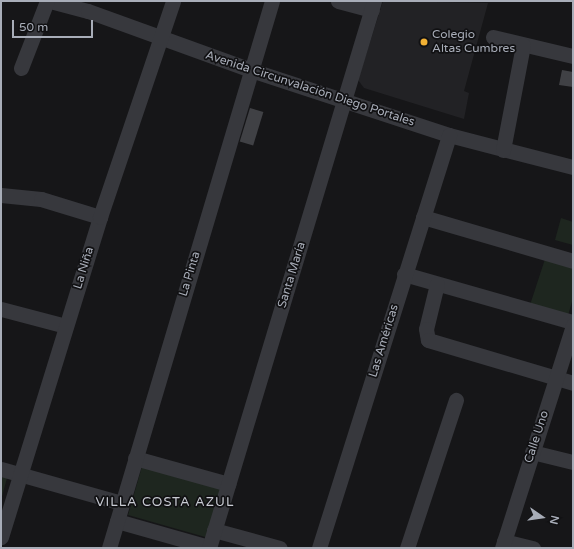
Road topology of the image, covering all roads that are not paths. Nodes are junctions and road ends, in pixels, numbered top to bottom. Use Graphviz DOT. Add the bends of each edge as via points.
graph roads {
  1 [pos="48,1"];
  2 [pos="172,1"];
  3 [pos="272,1"];
  4 [pos="338,1"];
  5 [pos="373,6"];
  6 [pos="493,37"];
  7 [pos="160,39"];
  8 [pos="523,45"];
  9 [pos="573,56"];
  10 [pos="21,68"];
  11 [pos="251,70"];
  12 [pos="345,100"];
  13 [pos="449,135"];
  14 [pos="503,150"];
  15 [pos="573,168"];
  16 [pos="1,195"];
  17 [pos="100,217"];
  18 [pos="423,217"];
  19 [pos="573,261"];
  20 [pos="404,274"];
  21 [pos="437,284"];
  22 [pos="1,309"];
  23 [pos="573,322"];
  24 [pos="573,325"];
  25 [pos="66,326"];
  26 [pos="556,378"];
  27 [pos="573,383"];
  28 [pos="456,400"];
  29 [pos="532,452"];
  30 [pos="135,458"];
  31 [pos="573,462"];
  32 [pos="1,469"];
  33 [pos="20,474"];
  34 [pos="228,484"];
  35 [pos="122,503"];
  36 [pos="117,521"];
  37 [pos="2,528"];
  38 [pos="214,530"];
  39 [pos="503,544"];
  40 [pos="209,547"];
  41 [pos="109,548"];
  42 [pos="280,548"];
  43 [pos="319,548"];
  44 [pos="407,548"];
  45 [pos="533,548"];
  1 -- 7 [label="street, Avenida Circunvalación Diego Portales" via="88,11"];
  1 -- 10 [label="street"];
  2 -- 7 [label="street, La Niña"];
  3 -- 11 [label="street, La Pinta"];
  4 -- 5 [label="street"];
  5 -- 12 [label="street, Santa María"];
  6 -- 8 [label="street"];
  7 -- 11 [label="street, Avenida Circunvalación Diego Portales"];
  7 -- 17 [label="street, La Niña"];
  8 -- 9 [label="street"];
  8 -- 14 [label="street"];
  11 -- 12 [label="street, Avenida Circunvalación Diego Portales"];
  11 -- 30 [label="street, La Pinta"];
  12 -- 13 [label="street, Avenida Circunvalación Diego Portales"];
  12 -- 34 [label="street, Santa María"];
  13 -- 14 [label="street, Avenida Circunvalación Diego Portales"];
  13 -- 18 [label="street, Las Américas"];
  14 -- 15 [label="street, Avenida Circunvalación Diego Portales"];
  16 -- 17 [label="street" via="41,199"];
  17 -- 25 [label="street, La Niña"];
  18 -- 19 [label="street"];
  18 -- 20 [label="street, Las Américas"];
  20 -- 21 [label="street"];
  20 -- 43 [label="street, Las Américas"];
  21 -- 23 [label="street"];
  21 -- 26 [label="street" via="426,330 428,340"];
  22 -- 25 [label="street"];
  24 -- 26 [label="street, Calle Uno"];
  25 -- 33 [label="street, La Niña"];
  26 -- 27 [label="street"];
  26 -- 29 [label="street, Calle Uno"];
  28 -- 44 [label="street"];
  29 -- 31 [label="street"];
  29 -- 39 [label="street, Calle Uno"];
  30 -- 34 [label="street"];
  30 -- 35 [label="street, La Pinta"];
  32 -- 33 [label="street"];
  33 -- 35 [label="street"];
  33 -- 37 [label="street, La Niña"];
  34 -- 38 [label="street, Santa María"];
  35 -- 36 [label="street, La Pinta"];
  36 -- 40 [label="street"];
  36 -- 41 [label="street, La Pinta"];
  38 -- 40 [label="street, Santa María"];
  38 -- 42 [label="street"];
  39 -- 45 [label="street"];
}
